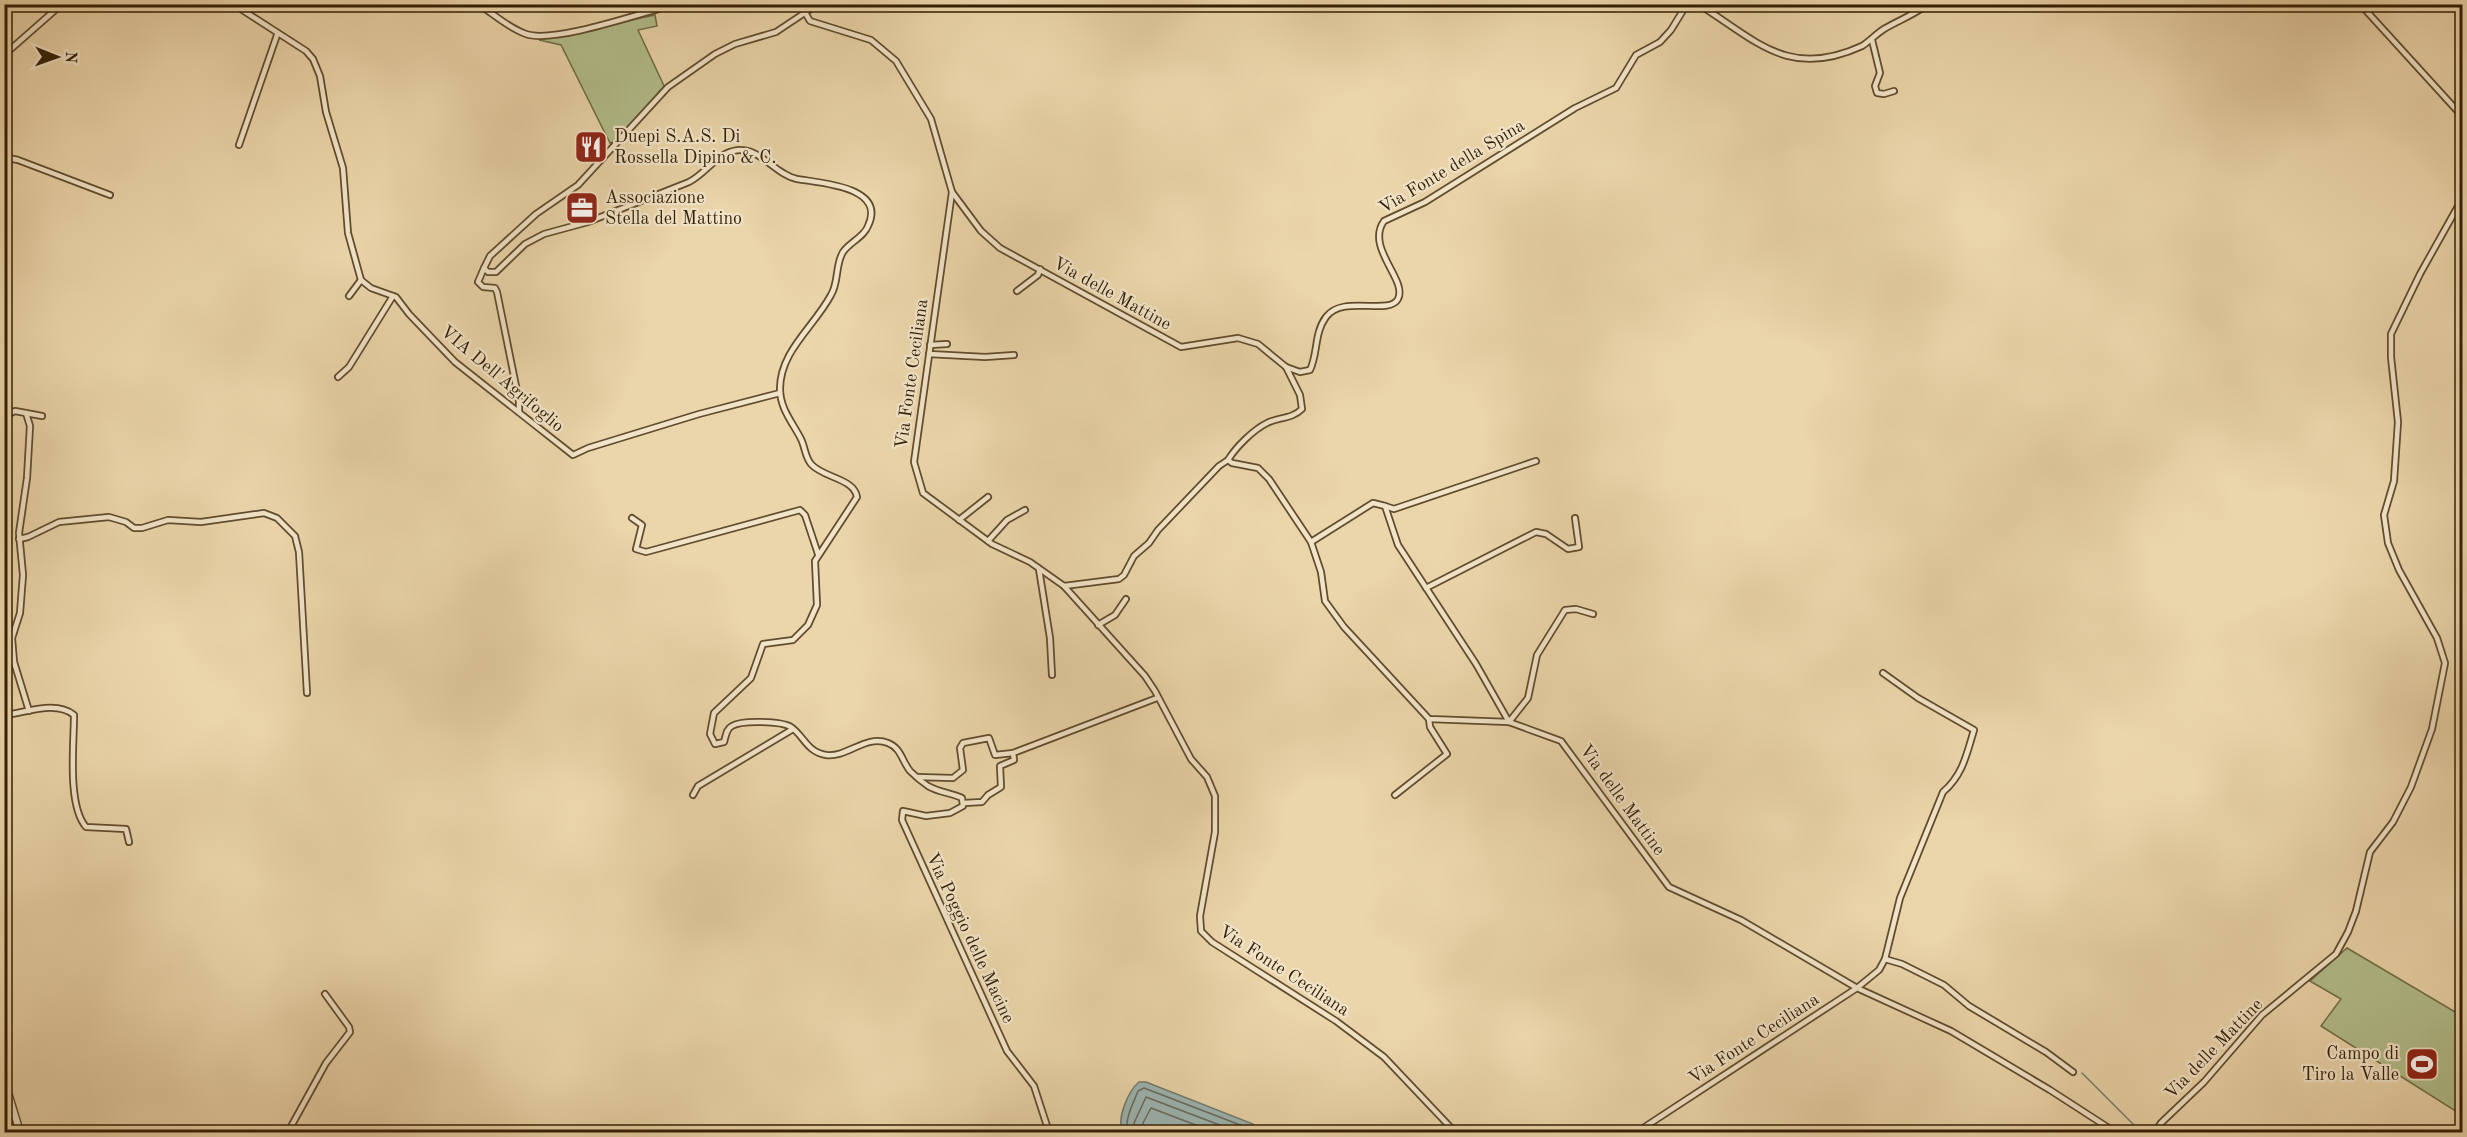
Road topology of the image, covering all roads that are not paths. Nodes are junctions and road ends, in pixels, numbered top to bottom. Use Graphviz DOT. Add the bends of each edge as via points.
graph roads {
  1 [pos="62,4"];
  2 [pos="233,4"];
  3 [pos="478,4"];
  4 [pos="800,4"];
  5 [pos="818,4"];
  6 [pos="1687,4"];
  7 [pos="1698,4"];
  8 [pos="1928,4"];
  9 [pos="2360,4"];
  10 [pos="672,5"];
  11 [pos="806,11"];
  12 [pos="277,34"];
  13 [pos="1872,40"];
  14 [pos="4,55"];
  15 [pos="1894,91"];
  16 [pos="2463,116"];
  17 [pos="239,145"];
  18 [pos="4,157"];
  19 [pos="952,192"];
  20 [pos="110,195"];
  21 [pos="2463,199"];
  22 [pos="484,268"];
  23 [pos="1040,269"];
  24 [pos="361,280"];
  25 [pos="1017,291"];
  26 [pos="349,296"];
  27 [pos="393,296"];
  28 [pos="947,344"];
  29 [pos="930,345"];
  30 [pos="929,354"];
  31 [pos="1014,355"];
  32 [pos="1286,367"];
  33 [pos="338,377"];
  34 [pos="780,393"];
  35 [pos="519,412"];
  36 [pos="26,413"];
  37 [pos="4,416"];
  38 [pos="42,416"];
  39 [pos="1228,460"];
  40 [pos="1536,461"];
  41 [pos="988,496"];
  42 [pos="1385,506"];
  43 [pos="1025,510"];
  44 [pos="632,518"];
  45 [pos="1575,518"];
  46 [pos="959,520"];
  47 [pos="19,538"];
  48 [pos="988,541"];
  49 [pos="1311,542"];
  50 [pos="818,554"];
  51 [pos="1039,569"];
  52 [pos="1064,586"];
  53 [pos="1426,588"];
  54 [pos="1126,599"];
  55 [pos="1593,614"];
  56 [pos="1098,625"];
  57 [pos="1882,673"];
  58 [pos="1052,675"];
  59 [pos="307,693"];
  60 [pos="1157,698"];
  61 [pos="29,711"];
  62 [pos="4,715"];
  63 [pos="1429,719"];
  64 [pos="1509,722"];
  65 [pos="793,729"];
  66 [pos="1013,753"];
  67 [pos="917,777"];
  68 [pos="693,795"];
  69 [pos="1395,795"];
  70 [pos="964,803"];
  71 [pos="129,842"];
  72 [pos="1885,959"];
  73 [pos="1857,988"];
  74 [pos="325,994"];
  75 [pos="2073,1072"];
  76 [pos="4,1087"];
  77 [pos="20,1132"];
  78 [pos="288,1132"];
  79 [pos="1045,1132"];
  80 [pos="1455,1132"];
  81 [pos="1637,1132"];
  82 [pos="2115,1132"];
  83 [pos="2155,1132"];
  1 -- 14 [label="street"];
  2 -- 12 [label="street"];
  3 -- 10 [label="street" via="533,36 594,26"];
  4 -- 11 [label="street, Via delle Mattine"];
  5 -- 11 [label="street"];
  6 -- 32 [label="street, Via Fonte della Spina" via="1660,42 1636,55 1616,88 1575,108 1425,202 1384,221 1379,233 1380,246 1400,291 1398,300 1390,306 1337,308 1326,316 1319,329 1310,370 1300,372"];
  7 -- 13 [label="street" via="1755,43 1791,57 1827,56"];
  8 -- 13 [label="street"];
  9 -- 16 [label="street"];
  11 -- 19 [label="street, Via delle Mattine" via="810,21 871,40 896,61 931,119"];
  11 -- 22 [label="street" via="776,32 715,54 668,87 579,185 536,214 490,256"];
  12 -- 17 [label="street"];
  12 -- 24 [label="street" via="306,51 320,76 343,168 348,233"];
  13 -- 15 [label="street" via="1880,73 1875,86 1877,93"];
  18 -- 20 [label="street"];
  19 -- 23 [label="street, Via delle Mattine" via="1000,249"];
  19 -- 29 [label="street, Via Fonte Ceciliana"];
  21 -- 83 [label="street, Via delle Mattine" via="2391,334 2398,422 2394,481 2384,515 2388,543 2399,570 2437,638 2445,663 2432,729 2411,787 2393,822 2370,852 2356,911 2336,954 2262,1015"];
  22 -- 34 [label="street" via="496,272 525,244 544,234 588,222 689,182 717,159 736,150 753,152 796,179 855,191 867,203 869,224 843,253 831,296 784,365"];
  22 -- 35 [label="street" via="478,282 497,292"];
  23 -- 25 [label="street"];
  23 -- 32 [label="street, Via delle Mattine" via="1181,347 1238,338 1258,344"];
  24 -- 26 [label="street"];
  24 -- 27 [label="street, VIA Dell'Agrifoglio"];
  27 -- 33 [label="street" via="349,367"];
  27 -- 35 [label="street, VIA Dell'Agrifoglio" via="454,362"];
  28 -- 29 [label="street"];
  29 -- 30 [label="street, Via Fonte Ceciliana"];
  30 -- 31 [label="street"];
  30 -- 46 [label="street, Via Fonte Ceciliana" via="914,462 923,493"];
  32 -- 39 [label="street, Via delle Mattine" via="1300,395 1302,409 1267,423"];
  34 -- 35 [label="street, VIA Dell'Agrifoglio" via="699,414 573,455"];
  34 -- 50 [label="street" via="809,462 857,494"];
  36 -- 37 [label="street" via="15,411"];
  36 -- 38 [label="street"];
  36 -- 47 [label="street" via="29,447"];
  39 -- 49 [label="street" via="1258,468 1269,478"];
  39 -- 52 [label="street" via="1134,556 1119,579"];
  40 -- 42 [label="street" via="1394,509"];
  41 -- 46 [label="street"];
  42 -- 49 [label="street" via="1373,503"];
  42 -- 53 [label="street" via="1398,545"];
  43 -- 48 [label="street" via="1007,520"];
  44 -- 50 [label="street" via="642,525 636,549 645,552 800,510"];
  45 -- 53 [label="street" via="1579,548 1568,549 1536,532"];
  46 -- 48 [label="street, Via Fonte Ceciliana"];
  47 -- 59 [label="street" via="59,522 109,517 134,528 168,520 201,522 264,513 277,518 295,536 299,552"];
  47 -- 61 [label="street" via="23,575 20,613 12,638 14,662"];
  48 -- 51 [label="street, Via Fonte Ceciliana"];
  49 -- 63 [label="street" via="1325,602"];
  50 -- 65 [label="street" via="814,564 817,605 808,625 793,640 763,644 751,678 714,713 710,734 715,744 720,744 730,728 739,723 776,723"];
  51 -- 52 [label="street, Via Fonte Ceciliana"];
  51 -- 58 [label="street"];
  52 -- 56 [label="street, Via Fonte Ceciliana"];
  53 -- 64 [label="street"];
  54 -- 56 [label="street" via="1115,615"];
  55 -- 64 [label="street" via="1565,610 1538,656 1528,698"];
  56 -- 60 [label="street, Via Fonte Ceciliana" via="1145,676"];
  57 -- 72 [label="street" via="1974,730 1962,769 1943,792 1900,898"];
  60 -- 66 [label="street"];
  60 -- 80 [label="street, Via Fonte Ceciliana" via="1215,796 1215,831 1200,915 1201,931 1384,1057"];
  61 -- 62 [label="street"];
  61 -- 71 [label="street" via="56,708 74,715 76,805 82,822 86,827 126,829"];
  63 -- 64 [label="street, Via delle Mattine"];
  63 -- 69 [label="street" via="1447,754"];
  64 -- 73 [label="street, Via delle Mattine" via="1562,741 1669,886 1741,920"];
  65 -- 67 [label="street" via="807,746 823,754 839,754 876,741 889,743"];
  65 -- 68 [label="street" via="698,786"];
  66 -- 67 [label="street" via="995,755 989,738 970,741 960,747 963,771 953,778"];
  66 -- 70 [label="street, Via Poggio delle Macine" via="1014,760 1000,766 1001,788 982,802"];
  67 -- 70 [label="street" via="936,790 962,798"];
  70 -- 79 [label="street, Via Poggio delle Macine" via="957,810 938,815 903,812 902,820 1007,1051 1034,1086 1047,1126"];
  72 -- 73 [label="street" via="1879,970"];
  72 -- 75 [label="street" via="1944,985 1969,1006"];
  73 -- 81 [label="street, Via Fonte Ceciliana"];
  73 -- 82 [label="street, Via delle Mattine" via="1952,1031"];
  74 -- 78 [label="street" via="350,1032 326,1063"];
  76 -- 77 [label="street"];
}
